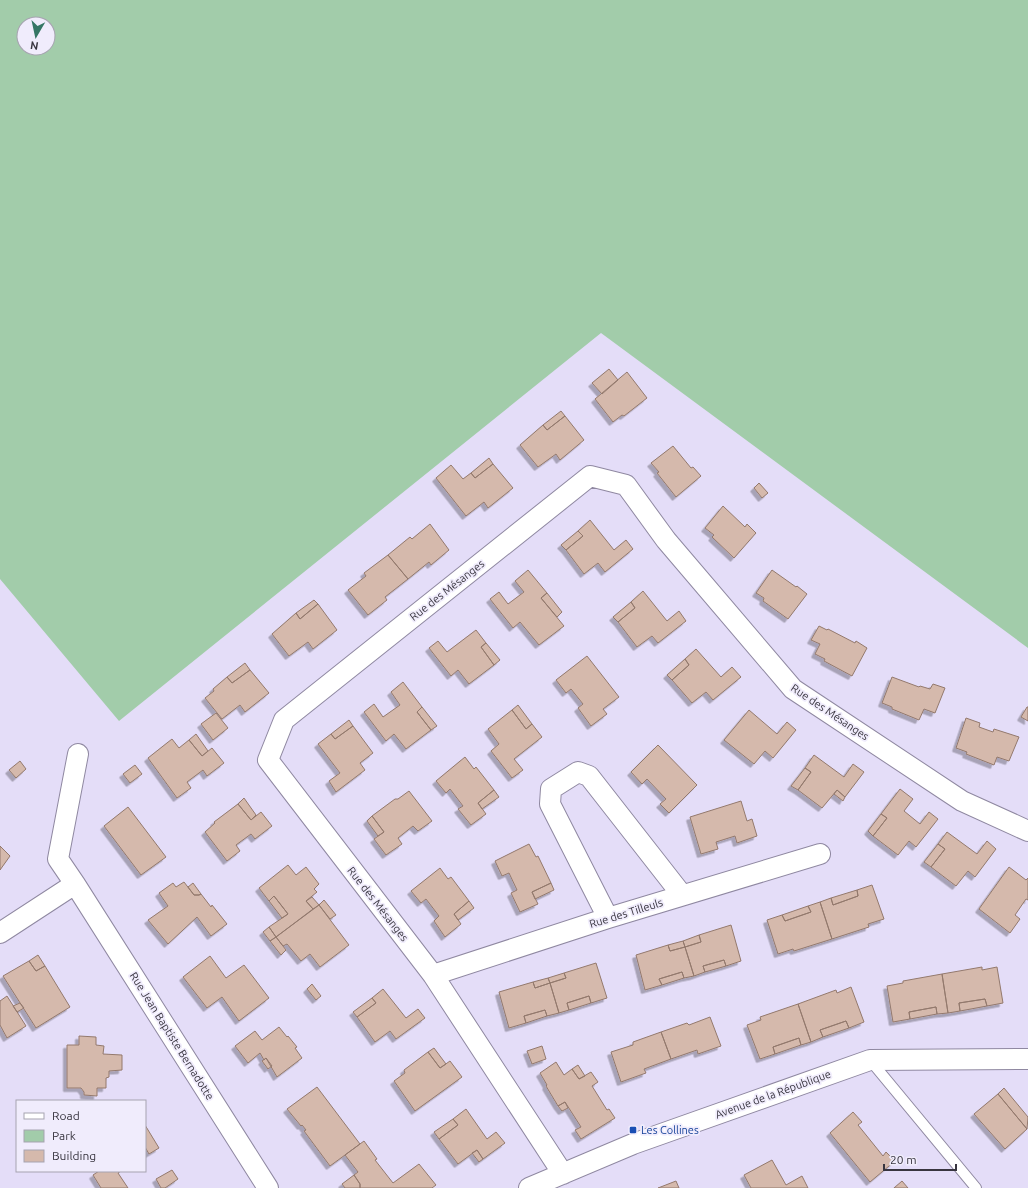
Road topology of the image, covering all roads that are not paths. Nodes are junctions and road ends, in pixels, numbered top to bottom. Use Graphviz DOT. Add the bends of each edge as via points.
graph roads {
  1 [pos="78,754"];
  2 [pos="1028,831"];
  3 [pos="820,854"];
  4 [pos="75,884"];
  5 [pos="682,895"];
  6 [pos="608,918"];
  7 [pos="0,933"];
  8 [pos="433,975"];
  9 [pos="1028,1059"];
  10 [pos="870,1060"];
  11 [pos="563,1174"];
  12 [pos="268,1188"];
  13 [pos="529,1188"];
  14 [pos="976,1188"];
  1 -- 4 [label="street, Rue Jean Baptiste Bernadotte" via="58,859"];
  2 -- 8 [label="street, Rue des Mésanges" via="962,800 793,689 666,540 626,485 590,476 284,720 268,760"];
  3 -- 5 [label="street, Rue des Tilleuls"];
  4 -- 7 [label="street"];
  4 -- 12 [label="street, Rue Jean Baptiste Bernadotte"];
  5 -- 6 [label="street, Rue des Tilleuls"];
  5 -- 6 [label="street" via="589,776 578,772 551,790 550,804"];
  6 -- 8 [label="street, Rue des Tilleuls"];
  8 -- 11 [label="street, Rue des Mésanges"];
  9 -- 10 [label="street, Avenue de la République"];
  10 -- 11 [label="street, Avenue de la République" via="633,1144"];
  10 -- 14 [label="lane"];
  11 -- 13 [label="street, Avenue de la République"];
}
